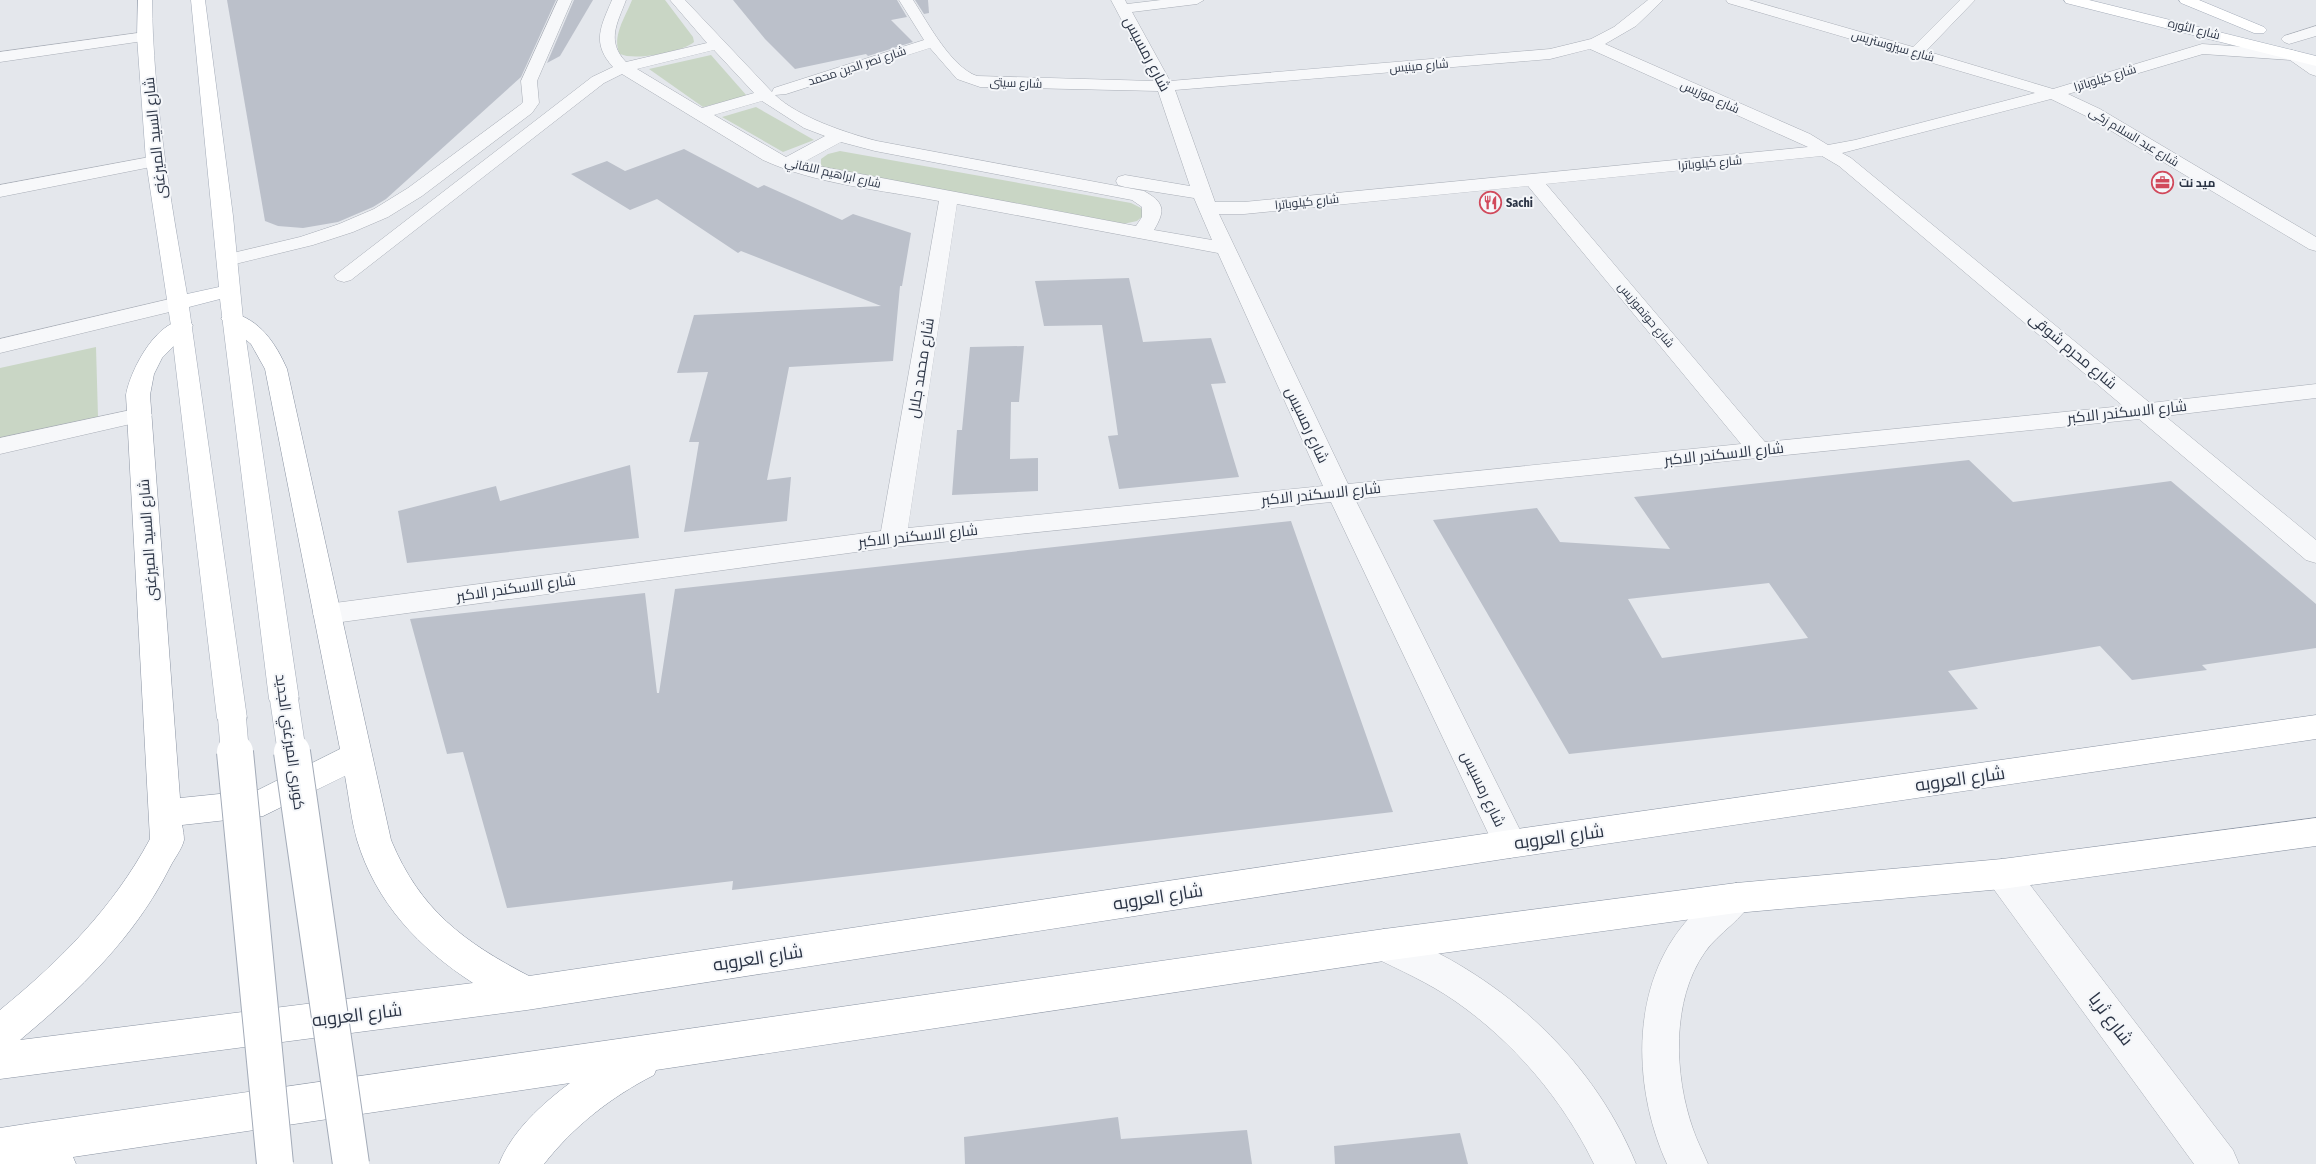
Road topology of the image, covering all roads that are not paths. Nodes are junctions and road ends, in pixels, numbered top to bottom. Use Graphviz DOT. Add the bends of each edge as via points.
graph roads {
  1 [pos="145,0"];
  2 [pos="198,0"];
  3 [pos="565,0"];
  4 [pos="619,0"];
  5 [pos="677,0"];
  6 [pos="693,0"];
  7 [pos="906,0"];
  8 [pos="1197,0"];
  9 [pos="1656,0"];
  10 [pos="1733,0"];
  11 [pos="1968,0"];
  12 [pos="2071,0"];
  13 [pos="2107,0"];
  14 [pos="2176,0"];
  15 [pos="2186,0"];
  16 [pos="1121,4"];
  17 [pos="2179,25"];
  18 [pos="2316,31"];
  19 [pos="146,37"];
  20 [pos="2262,38"];
  21 [pos="2289,39"];
  22 [pos="933,42"];
  23 [pos="1591,44"];
  24 [pos="717,45"];
  25 [pos="2316,46"];
  26 [pos="2202,49"];
  27 [pos="1916,53"];
  28 [pos="2316,53"];
  29 [pos="2294,55"];
  30 [pos="0,57"];
  31 [pos="2316,62"];
  32 [pos="623,68"];
  33 [pos="2316,71"];
  34 [pos="1166,86"];
  35 [pos="544,91"];
  36 [pos="772,93"];
  37 [pos="2052,94"];
  38 [pos="576,96"];
  39 [pos="700,114"];
  40 [pos="839,136"];
  41 [pos="1827,150"];
  42 [pos="155,161"];
  43 [pos="786,164"];
  44 [pos="1532,180"];
  45 [pos="0,191"];
  46 [pos="949,198"];
  47 [pos="1205,201"];
  48 [pos="1141,234"];
  49 [pos="2316,245"];
  50 [pos="1226,250"];
  51 [pos="227,260"];
  52 [pos="344,276"];
  53 [pos="231,305"];
  54 [pos="180,314"];
  55 [pos="0,346"];
  56 [pos="2316,391"];
  57 [pos="2145,411"];
  58 [pos="140,415"];
  59 [pos="0,446"];
  60 [pos="1760,450"];
  61 [pos="1338,493"];
  62 [pos="893,538"];
  63 [pos="2316,554"];
  64 [pos="327,614"];
  65 [pos="2316,727"];
  66 [pos="357,755"];
  67 [pos="165,813"];
  68 [pos="2316,832"];
  69 [pos="1510,844"];
  70 [pos="2002,874"];
  71 [pos="1736,898"];
  72 [pos="1384,945"];
  73 [pos="527,993"];
  74 [pos="0,1033"];
  75 [pos="659,1052"];
  76 [pos="0,1062"];
  77 [pos="29,1152"];
  78 [pos="275,1164"];
  79 [pos="351,1164"];
  80 [pos="519,1164"];
  81 [pos="1616,1164"];
  82 [pos="1688,1164"];
  83 [pos="2219,1164"];
  1 -- 19 [label="main road, شارع السيد الميرغنى"];
  2 -- 51 [label="main road"];
  3 -- 35 [label="street" via="529,81"];
  4 -- 32 [label="street, شارع ابراهيم اللقاني" via="606,32 606,43 609,54"];
  5 -- 24 [label="street"];
  6 -- 36 [label="street" via="755,68"];
  7 -- 22 [label="street, شارع سيتى"];
  8 -- 16 [label="street"];
  9 -- 23 [label="street, شارع مينيس" via="1626,28"];
  10 -- 27 [label="street, شارع سيزوستريس"];
  11 -- 27 [label="street"];
  12 -- 17 [label="main road, شارع الثوره"];
  13 -- 20 [label="main road, شارع الثوره"];
  14 -- 20 [label="main road"];
  15 -- 21 [label="main road" via="2242,24"];
  16 -- 34 [label="street, شارع رمسيس"];
  17 -- 26 [label="street" via="2196,38"];
  17 -- 29 [label="main road, شارع الثوره"];
  18 -- 21 [label="street"];
  19 -- 30 [label="street"];
  19 -- 42 [label="main road, شارع السيد الميرغنى"];
  20 -- 28 [label="main road"];
  21 -- 25 [label="main road"];
  22 -- 34 [label="street, شارع سيتى" via="960,74 977,81"];
  22 -- 36 [label="street, شارع نصر الدين محمد"];
  23 -- 34 [label="street, شارع مينيس" via="1530,57"];
  23 -- 41 [label="street, شارع موزيس"];
  24 -- 32 [label="street"];
  24 -- 36 [label="street"];
  26 -- 29 [label="street, شارع كيلوباترا"];
  26 -- 37 [label="street, شارع كيلوباترا"];
  27 -- 37 [label="street, شارع سيزوستريس"];
  29 -- 31 [label="main road, شارع الثوره"];
  29 -- 33 [label="street"];
  32 -- 38 [label="street"];
  32 -- 39 [label="street, شارع ابراهيم اللقاني"];
  34 -- 47 [label="street, شارع رمسيس"];
  35 -- 38 [label="street"];
  35 -- 51 [label="street" via="529,107 399,203 331,233"];
  36 -- 39 [label="street, شارع نصر الدين محمد"];
  36 -- 40 [label="street" via="802,120"];
  36 -- 47 [label="street" via="822,119 874,137"];
  37 -- 41 [label="street, شارع كيلوباترا"];
  37 -- 49 [label="street, شارع عبد السلام زكى" via="2088,110"];
  38 -- 52 [label="street"];
  39 -- 43 [label="street, شارع ابراهيم اللقاني"];
  40 -- 43 [label="street"];
  40 -- 48 [label="street" via="887,148 1137,194 1154,208"];
  41 -- 44 [label="street, شارع كيلوباترا"];
  41 -- 57 [label="street, شارع محرم شوقى" via="1856,169"];
  42 -- 45 [label="street"];
  42 -- 54 [label="main road, شارع السيد الميرغنى"];
  43 -- 46 [label="street, شارع ابراهيم اللقاني"];
  44 -- 47 [label="street, شارع كيلوباترا" via="1244,208"];
  44 -- 60 [label="street, شارع حوتموزيس"];
  46 -- 48 [label="street, شارع ابراهيم اللقاني"];
  46 -- 62 [label="street, شارع محمد جلال"];
  47 -- 50 [label="street, شارع رمسيس"];
  48 -- 50 [label="street, شارع ابراهيم اللقاني"];
  50 -- 61 [label="street, شارع رمسيس"];
  51 -- 53 [label="main road"];
  53 -- 54 [label="main road"];
  53 -- 64 [label="main road" via="259,337 276,369"];
  53 -- 79 [label="main road, كوبرى الميرغني الجديد, bridge"];
  54 -- 55 [label="street"];
  54 -- 58 [label="main road, شارع السيد الميرغنى" via="145,366 139,381"];
  54 -- 78 [label="main road, bridge" via="232,718"];
  56 -- 57 [label="street, شارع الاسكندر الاكبر"];
  57 -- 60 [label="street, شارع الاسكندر الاكبر"];
  57 -- 63 [label="street, شارع محرم شوقى"];
  58 -- 59 [label="street"];
  58 -- 67 [label="main road, شارع السيد الميرغنى"];
  60 -- 61 [label="street, شارع الاسكندر الاكبر"];
  61 -- 62 [label="street, شارع الاسكندر الاكبر"];
  61 -- 69 [label="street, شارع رمسيس"];
  62 -- 64 [label="street, شارع الاسكندر الاكبر"];
  64 -- 66 [label="main road"];
  65 -- 69 [label="main road, شارع العروبه"];
  66 -- 67 [label="main road" via="263,803"];
  66 -- 73 [label="main road" via="374,840 389,876 412,912 444,943 482,970"];
  67 -- 74 [label="main road, شارع السيد الميرغنى" via="167,840 151,873 128,908 71,973"];
  68 -- 70 [label="main road"];
  69 -- 73 [label="main road, شارع العروبه"];
  70 -- 71 [label="main road"];
  70 -- 83 [label="street, شارع ثريا"];
  71 -- 72 [label="main road"];
  71 -- 82 [label="street" via="1712,918 1692,942 1676,970 1666,1002 1661,1031 1665,1097 1674,1134"];
  72 -- 75 [label="main road"];
  72 -- 81 [label="street" via="1469,990 1508,1021 1545,1058 1578,1099"];
  73 -- 76 [label="main road, شارع العروبه"];
  75 -- 77 [label="main road"];
  75 -- 80 [label="main road" via="616,1073 575,1103 537,1140"];
}
